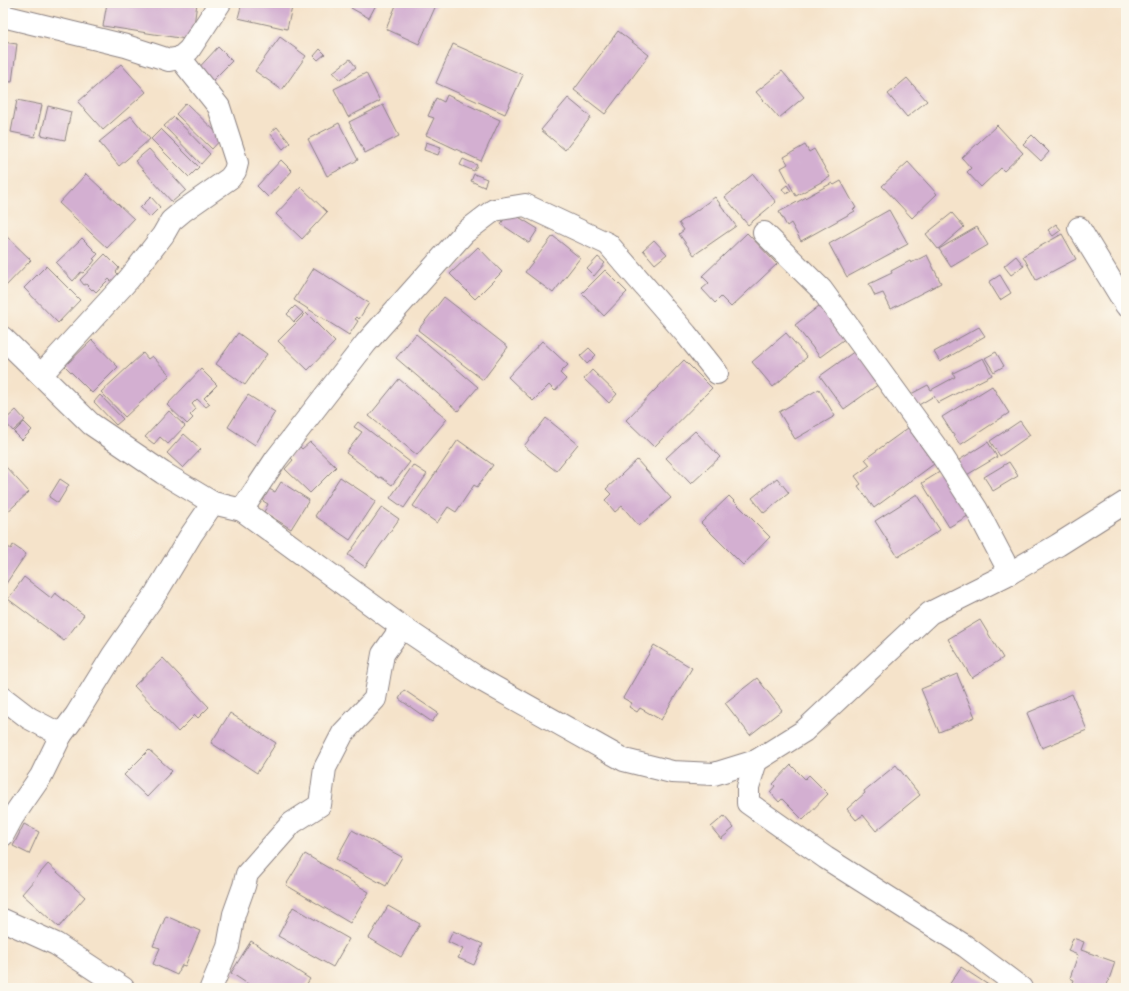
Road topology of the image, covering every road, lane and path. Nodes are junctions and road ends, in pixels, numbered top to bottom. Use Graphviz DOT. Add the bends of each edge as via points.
graph roads {
  1 [pos="220,3"];
  2 [pos="3,16"];
  3 [pos="180,58"];
  4 [pos="1079,228"];
  5 [pos="764,233"];
  6 [pos="1126,305"];
  7 [pos="3,338"];
  8 [pos="717,373"];
  9 [pos="41,375"];
  10 [pos="1126,502"];
  11 [pos="213,503"];
  12 [pos="242,510"];
  13 [pos="1010,573"];
  14 [pos="402,627"];
  15 [pos="3,698"];
  16 [pos="61,735"];
  17 [pos="756,761"];
  18 [pos="3,835"];
  19 [pos="3,920"];
  20 [pos="123,988"];
  21 [pos="211,988"];
  22 [pos="1021,988"];
  1 -- 3 [label="street" via="189,50"];
  2 -- 3 [label="street" via="126,46 169,60"];
  3 -- 9 [label="street" via="220,107 236,163 235,171 230,178 171,221 129,279"];
  4 -- 6 [label="street"];
  5 -- 13 [label="street" via="821,289 937,448 977,510"];
  7 -- 9 [label="street"];
  8 -- 12 [label="street" via="608,244 525,205 494,210 464,233 366,343 276,459"];
  9 -- 11 [label="street" via="91,424"];
  10 -- 13 [label="street"];
  11 -- 12 [label="street"];
  11 -- 16 [label="street"];
  12 -- 14 [label="street"];
  13 -- 17 [label="street" via="930,613 804,731"];
  14 -- 17 [label="street" via="478,678 624,760 672,772 714,774"];
  14 -- 21 [label="street" via="383,654 376,699 343,733 325,768 320,805 292,823 247,874 234,914 228,947"];
  15 -- 16 [label="street" via="30,718"];
  16 -- 18 [label="street" via="41,776"];
  17 -- 22 [label="street" via="748,787 748,803 826,858 964,946"];
  19 -- 20 [label="street" via="56,944"];
}
